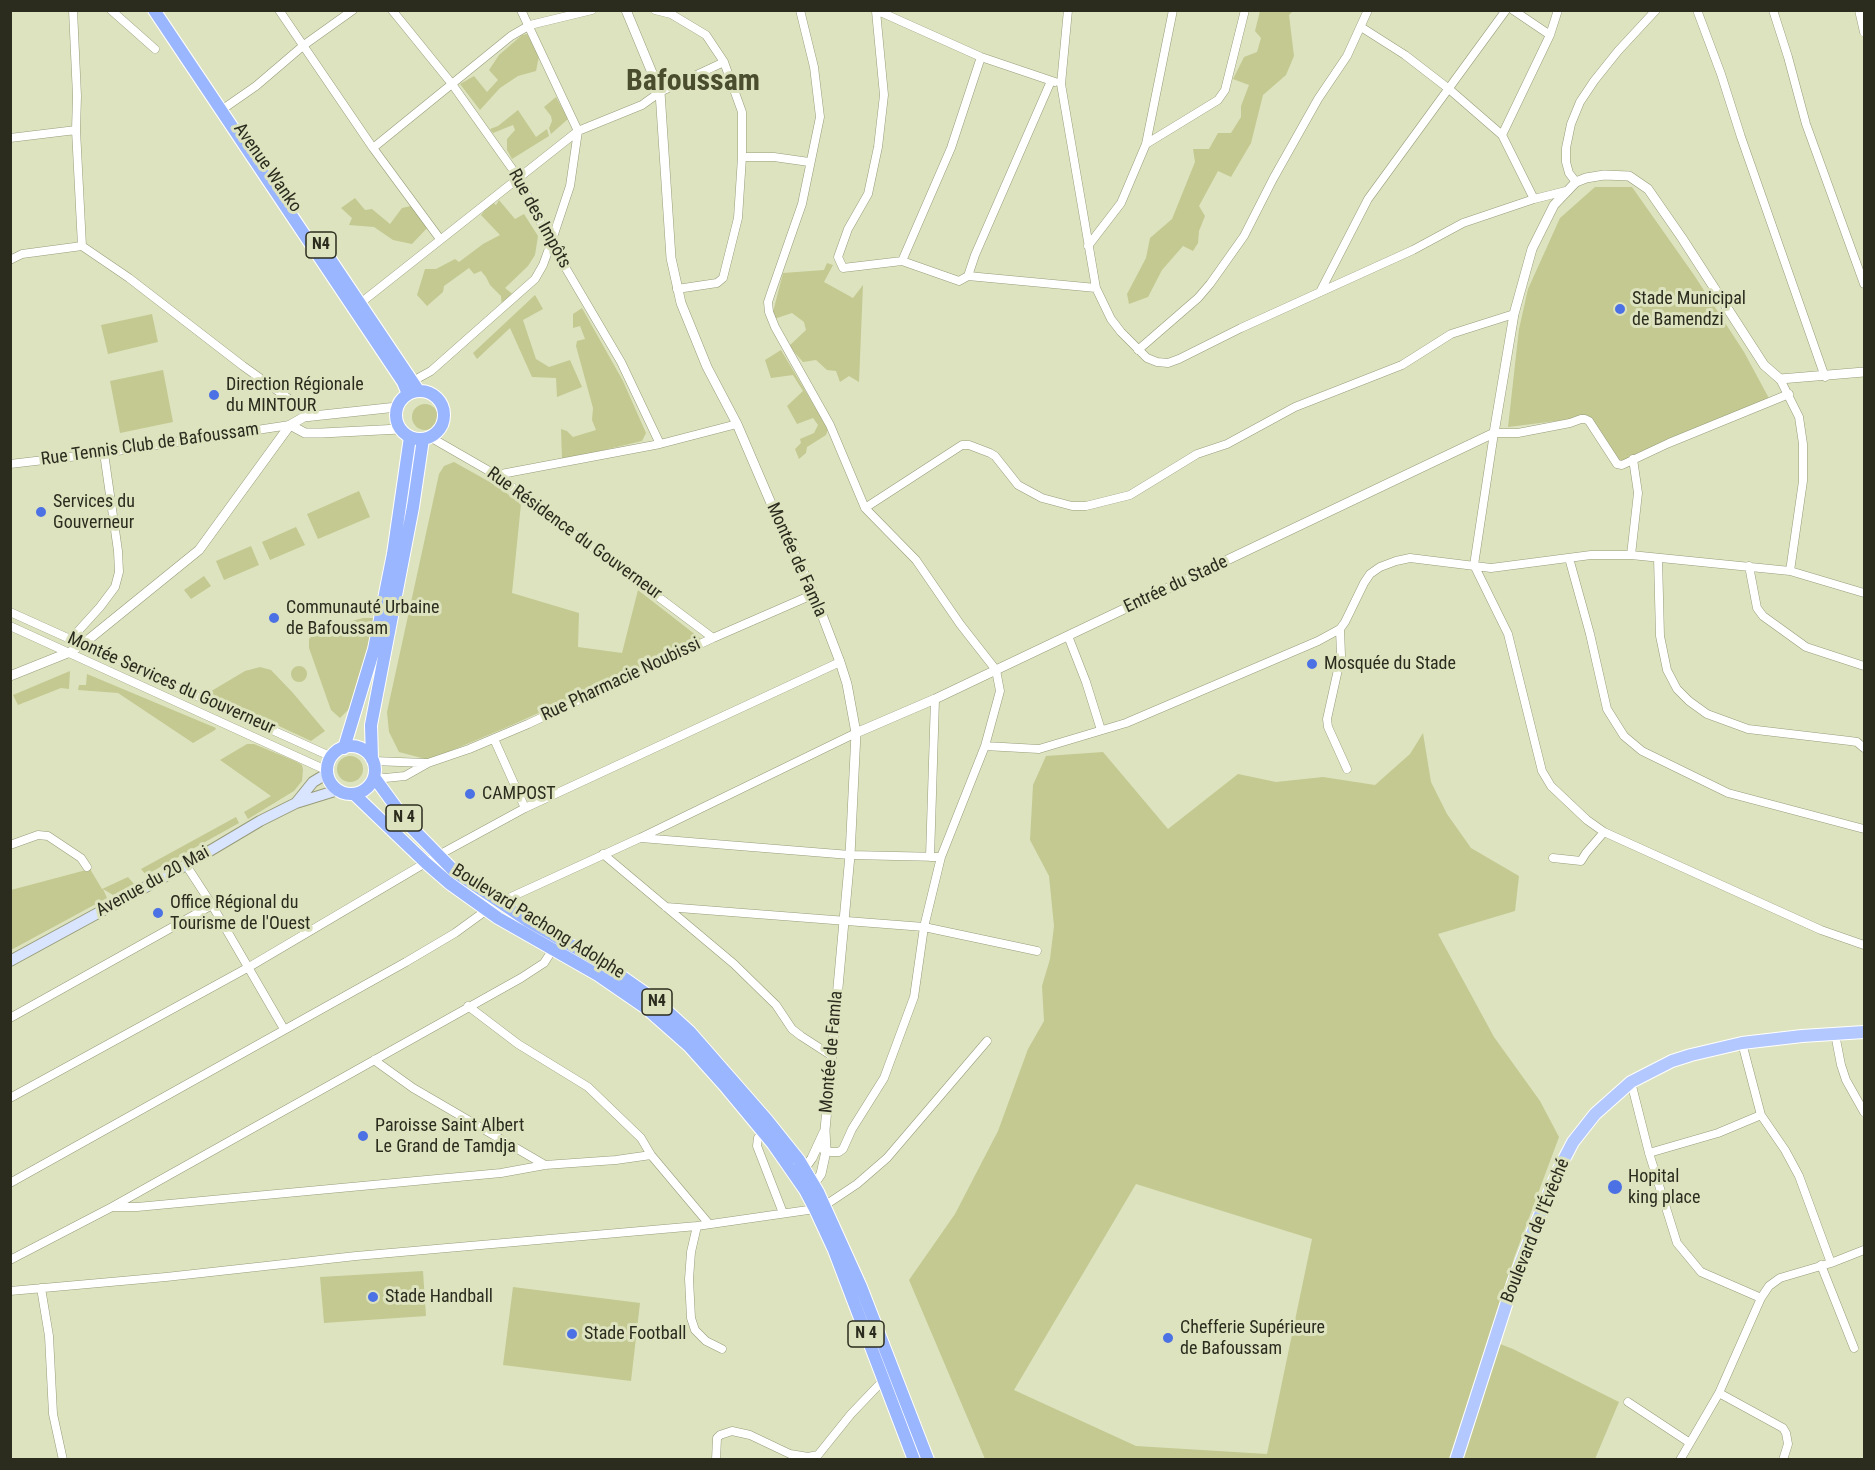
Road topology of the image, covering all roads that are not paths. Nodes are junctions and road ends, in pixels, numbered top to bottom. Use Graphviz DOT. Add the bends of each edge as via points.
graph roads {
  1 [pos="74,10"];
  2 [pos="111,10"];
  3 [pos="154,10"];
  4 [pos="279,10"];
  5 [pos="353,10"];
  6 [pos="392,10"];
  7 [pos="521,10"];
  8 [pos="592,10"];
  9 [pos="626,10"];
  10 [pos="655,10"];
  11 [pos="800,10"];
  12 [pos="1068,10"];
  13 [pos="1173,10"];
  14 [pos="1245,10"];
  15 [pos="1368,10"];
  16 [pos="1506,10"];
  17 [pos="1513,10"];
  18 [pos="1558,10"];
  19 [pos="1656,10"];
  20 [pos="1697,10"];
  21 [pos="1773,10"];
  22 [pos="1859,10"];
  23 [pos="876,11"];
  24 [pos="530,25"];
  25 [pos="1360,27"];
  26 [pos="1864,32"];
  27 [pos="1551,35"];
  28 [pos="304,45"];
  29 [pos="155,49"];
  30 [pos="981,57"];
  31 [pos="724,62"];
  32 [pos="1051,81"];
  33 [pos="452,84"];
  34 [pos="1061,84"];
  35 [pos="1449,89"];
  36 [pos="660,92"];
  37 [pos="223,110"];
  38 [pos="76,130"];
  39 [pos="578,130"];
  40 [pos="1502,135"];
  41 [pos="10,138"];
  42 [pos="1146,144"];
  43 [pos="373,148"];
  44 [pos="742,157"];
  45 [pos="809,162"];
  46 [pos="518,177"];
  47 [pos="1576,182"];
  48 [pos="1566,191"];
  49 [pos="1534,199"];
  50 [pos="440,239"];
  51 [pos="551,243"];
  52 [pos="82,246"];
  53 [pos="1088,246"];
  54 [pos="10,260"];
  55 [pos="902,261"];
  56 [pos="968,276"];
  57 [pos="1864,284"];
  58 [pos="1096,288"];
  59 [pos="677,289"];
  60 [pos="1321,290"];
  61 [pos="357,306"];
  62 [pos="1514,314"];
  63 [pos="1138,350"];
  64 [pos="1864,372"];
  65 [pos="1825,377"];
  66 [pos="1780,379"];
  67 [pos="412,389"];
  68 [pos="1789,394"];
  69 [pos="397,407"];
  70 [pos="313,416"];
  71 [pos="737,424"];
  72 [pos="290,425"];
  73 [pos="405,433"];
  74 [pos="1494,433"];
  75 [pos="427,438"];
  76 [pos="660,444"];
  77 [pos="104,453"];
  78 [pos="1634,459"];
  79 [pos="10,464"];
  80 [pos="496,475"];
  81 [pos="865,508"];
  82 [pos="1631,555"];
  83 [pos="1569,558"];
  84 [pos="1658,558"];
  85 [pos="1474,565"];
  86 [pos="1749,566"];
  87 [pos="1790,571"];
  88 [pos="1864,593"];
  89 [pos="814,594"];
  90 [pos="10,612"];
  91 [pos="10,626"];
  92 [pos="1340,629"];
  93 [pos="1068,636"];
  94 [pos="713,638"];
  95 [pos="71,639"];
  96 [pos="83,644"];
  97 [pos="70,652"];
  98 [pos="840,662"];
  99 [pos="1864,666"];
  100 [pos="996,670"];
  101 [pos="10,676"];
  102 [pos="935,699"];
  103 [pos="1101,730"];
  104 [pos="856,733"];
  105 [pos="494,739"];
  106 [pos="985,746"];
  107 [pos="344,748"];
  108 [pos="1864,748"];
  109 [pos="332,757"];
  110 [pos="372,760"];
  111 [pos="428,763"];
  112 [pos="1347,769"];
  113 [pos="328,772"];
  114 [pos="374,777"];
  115 [pos="338,790"];
  116 [pos="354,794"];
  117 [pos="296,803"];
  118 [pos="525,808"];
  119 [pos="1864,829"];
  120 [pos="1604,832"];
  121 [pos="640,838"];
  122 [pos="10,845"];
  123 [pos="603,854"];
  124 [pos="849,855"];
  125 [pos="437,856"];
  126 [pos="941,856"];
  127 [pos="930,857"];
  128 [pos="1553,858"];
  129 [pos="426,863"];
  130 [pos="186,865"];
  131 [pos="87,867"];
  132 [pos="500,902"];
  133 [pos="212,904"];
  134 [pos="666,907"];
  135 [pos="486,909"];
  136 [pos="843,921"];
  137 [pos="924,927"];
  138 [pos="560,938"];
  139 [pos="1864,945"];
  140 [pos="553,949"];
  141 [pos="1037,951"];
  142 [pos="10,961"];
  143 [pos="249,967"];
  144 [pos="468,1006"];
  145 [pos="10,1018"];
  146 [pos="284,1029"];
  147 [pos="1864,1032"];
  148 [pos="1835,1034"];
  149 [pos="987,1041"];
  150 [pos="1742,1043"];
  151 [pos="832,1056"];
  152 [pos="374,1060"];
  153 [pos="1631,1082"];
  154 [pos="10,1098"];
  155 [pos="1864,1112"];
  156 [pos="1761,1115"];
  157 [pos="766,1128"];
  158 [pos="822,1149"];
  159 [pos="1649,1153"];
  160 [pos="651,1155"];
  161 [pos="545,1166"];
  162 [pos="801,1173"];
  163 [pos="10,1183"];
  164 [pos="809,1187"];
  165 [pos="112,1207"];
  166 [pos="819,1207"];
  167 [pos="783,1213"];
  168 [pos="708,1224"];
  169 [pos="697,1226"];
  170 [pos="1864,1250"];
  171 [pos="10,1260"];
  172 [pos="1831,1263"];
  173 [pos="1821,1265"];
  174 [pos="41,1288"];
  175 [pos="10,1291"];
  176 [pos="1761,1298"];
  177 [pos="1854,1348"];
  178 [pos="722,1349"];
  179 [pos="894,1369"];
  180 [pos="884,1378"];
  181 [pos="1719,1393"];
  182 [pos="1628,1402"];
  183 [pos="1690,1443"];
  184 [pos="63,1460"];
  185 [pos="716,1460"];
  186 [pos="914,1460"];
  187 [pos="928,1460"];
  188 [pos="1456,1460"];
  189 [pos="1680,1460"];
  190 [pos="1783,1460"];
  1 -- 38 [label="street"];
  2 -- 29 [label="street"];
  3 -- 37 [label="highway, Avenue Wanko / N4"];
  4 -- 28 [label="street"];
  5 -- 28 [label="street"];
  6 -- 33 [label="street, Rue des Impôts"];
  7 -- 24 [label="street"];
  8 -- 24 [label="street"];
  9 -- 36 [label="street, Montée de Famla"];
  10 -- 31 [label="street" via="670,14 706,35"];
  11 -- 45 [label="street" via="814,67 820,117"];
  12 -- 34 [label="street"];
  13 -- 42 [label="street"];
  14 -- 42 [label="street" via="1225,90 1218,100"];
  15 -- 25 [label="street"];
  16 -- 35 [label="street"];
  17 -- 27 [label="street"];
  18 -- 27 [label="street"];
  19 -- 47 [label="street" via="1618,51 1580,102 1566,148 1569,173"];
  20 -- 65 [label="street"];
  21 -- 57 [label="street" via="1806,124"];
  22 -- 26 [label="street"];
  23 -- 30 [label="street"];
  23 -- 55 [label="street" via="884,95 878,147 868,194 838,256 843,267"];
  24 -- 33 [label="street"];
  24 -- 39 [label="street"];
  25 -- 35 [label="street"];
  25 -- 63 [label="street" via="1244,236 1198,298"];
  27 -- 40 [label="street"];
  28 -- 37 [label="street"];
  28 -- 43 [label="street"];
  30 -- 32 [label="street"];
  30 -- 55 [label="street" via="951,148"];
  31 -- 36 [label="street"];
  31 -- 44 [label="street" via="742,112"];
  32 -- 34 [label="street"];
  32 -- 56 [label="street"];
  33 -- 43 [label="street"];
  33 -- 46 [label="street, Rue des Impôts"];
  34 -- 53 [label="street"];
  35 -- 40 [label="street"];
  35 -- 60 [label="street" via="1368,199"];
  36 -- 39 [label="street" via="642,105"];
  36 -- 59 [label="street, Montée de Famla" via="671,258"];
  37 -- 61 [label="highway, Avenue Wanko / N4"];
  38 -- 41 [label="street"];
  38 -- 52 [label="street"];
  39 -- 46 [label="street"];
  39 -- 51 [label="street" via="570,186"];
  40 -- 49 [label="street"];
  42 -- 53 [label="street" via="1121,203"];
  43 -- 50 [label="street"];
  44 -- 45 [label="street"];
  44 -- 59 [label="street" via="738,218 723,278 717,283"];
  45 -- 81 [label="street" via="802,204 768,302 769,312 830,425"];
  46 -- 50 [label="street"];
  46 -- 51 [label="street, Rue des Impôts"];
  47 -- 48 [label="street"];
  47 -- 66 [label="street" via="1604,175 1629,176 1648,189 1764,365"];
  48 -- 49 [label="street"];
  48 -- 62 [label="street" via="1554,205 1532,249"];
  49 -- 60 [label="street" via="1463,223 1413,250"];
  50 -- 61 [label="street"];
  51 -- 67 [label="street" via="535,279"];
  51 -- 76 [label="street, Rue des Impôts" via="605,333"];
  52 -- 54 [label="street" via="22,254"];
  52 -- 70 [label="street"];
  53 -- 58 [label="street"];
  55 -- 56 [label="street" via="958,281"];
  56 -- 58 [label="street"];
  58 -- 63 [label="street" via="1111,319"];
  59 -- 71 [label="street, Montée de Famla" via="707,367"];
  60 -- 63 [label="street" via="1168,363 1147,358"];
  61 -- 67 [label="highway, Avenue Wanko / N4"];
  62 -- 74 [label="street"];
  62 -- 81 [label="street" via="1451,334 1402,365 1295,407 1227,444 1197,454 1130,495 1086,506 1041,498 1018,485 995,456 962,445"];
  64 -- 65 [label="street"];
  65 -- 66 [label="street"];
  66 -- 68 [label="street"];
  67 -- 69 [label="highway"];
  67 -- 75 [label="highway" via="433,393 445,412 442,427"];
  68 -- 78 [label="street"];
  68 -- 87 [label="street" via="1799,417 1803,444 1803,481"];
  69 -- 70 [label="street, Rue Tennis Club de Bafoussam"];
  69 -- 73 [label="highway" via="396,418"];
  70 -- 72 [label="street, Rue Tennis Club de Bafoussam"];
  71 -- 76 [label="street"];
  71 -- 89 [label="street, Montée de Famla"];
  72 -- 73 [label="street, Rue Tennis Club de Bafoussam" via="305,433"];
  72 -- 77 [label="street, Rue Tennis Club de Bafoussam"];
  72 -- 96 [label="street" via="199,550"];
  73 -- 75 [label="highway"];
  73 -- 107 [label="highway" via="393,554 374,649"];
  74 -- 78 [label="street" via="1518,433 1581,418 1589,421 1617,464"];
  74 -- 85 [label="street"];
  74 -- 93 [label="street, Entrée du Stade"];
  75 -- 80 [label="street, Rue Résidence du Gouverneur"];
  75 -- 110 [label="highway" via="371,725"];
  76 -- 80 [label="street"];
  77 -- 79 [label="street, Rue Tennis Club de Bafoussam"];
  77 -- 95 [label="street" via="119,572 100,607"];
  78 -- 82 [label="street" via="1638,493"];
  80 -- 94 [label="street, Rue Résidence du Gouverneur"];
  81 -- 100 [label="street" via="916,560"];
  82 -- 83 [label="street"];
  82 -- 84 [label="street"];
  83 -- 85 [label="street" via="1499,567"];
  83 -- 119 [label="street" via="1607,709 1624,736 1642,751 1728,793"];
  84 -- 86 [label="street"];
  84 -- 108 [label="street" via="1660,636 1667,670 1689,701 1707,714 1748,729 1857,742"];
  85 -- 92 [label="street" via="1410,558 1380,567 1364,583"];
  85 -- 120 [label="street" via="1508,634 1545,778"];
  86 -- 87 [label="street"];
  86 -- 99 [label="street" via="1757,608 1763,616 1806,647"];
  87 -- 88 [label="street"];
  89 -- 94 [label="street, Rue Pharmacie Noubissi"];
  89 -- 98 [label="street, Montée de Famla"];
  90 -- 95 [label="street, Montée Services du Gouverneur"];
  91 -- 97 [label="street, Montée Services du Gouverneur"];
  92 -- 103 [label="street" via="1291,654"];
  92 -- 112 [label="street" via="1341,656 1327,719"];
  93 -- 100 [label="street, Entrée du Stade"];
  93 -- 103 [label="street"];
  94 -- 105 [label="street, Rue Pharmacie Noubissi"];
  95 -- 96 [label="street, Montée Services du Gouverneur"];
  96 -- 97 [label="street"];
  96 -- 109 [label="street, Montée Services du Gouverneur"];
  97 -- 101 [label="street"];
  97 -- 113 [label="street, Montée Services du Gouverneur"];
  98 -- 104 [label="street, Montée de Famla"];
  98 -- 118 [label="street"];
  100 -- 102 [label="street, Entrée du Stade"];
  100 -- 106 [label="street" via="1000,691"];
  102 -- 104 [label="street, Entrée du Stade"];
  102 -- 127 [label="street"];
  103 -- 106 [label="street" via="1039,749"];
  104 -- 121 [label="street"];
  104 -- 124 [label="street, Montée de Famla"];
  105 -- 111 [label="street, Rue Pharmacie Noubissi"];
  105 -- 118 [label="street"];
  106 -- 126 [label="street"];
  107 -- 109 [label="highway"];
  107 -- 110 [label="highway" via="363,750"];
  109 -- 113 [label="highway"];
  110 -- 111 [label="street, Rue Pharmacie Noubissi"];
  110 -- 114 [label="highway"];
  111 -- 114 [label="street, Rue Pharmacie Noubissi" via="405,776"];
  113 -- 115 [label="highway" via="329,780"];
  113 -- 117 [label="main road, Avenue du 20 Mai" via="313,782"];
  114 -- 116 [label="highway" via="364,790"];
  114 -- 125 [label="highway, N 4"];
  115 -- 116 [label="highway"];
  115 -- 117 [label="main road, Avenue du 20 Mai"];
  116 -- 129 [label="highway, N 4"];
  117 -- 130 [label="main road, Avenue du 20 Mai"];
  118 -- 125 [label="street"];
  120 -- 128 [label="street" via="1581,861"];
  120 -- 139 [label="street" via="1821,930"];
  121 -- 123 [label="street"];
  121 -- 124 [label="street"];
  122 -- 131 [label="street" via="38,835 48,836 81,858"];
  123 -- 132 [label="street"];
  123 -- 134 [label="street"];
  124 -- 127 [label="street"];
  124 -- 136 [label="street, Montée de Famla"];
  125 -- 129 [label="street"];
  125 -- 132 [label="highway, Boulevard Pachong Adolphe / N4"];
  126 -- 127 [label="street"];
  126 -- 137 [label="street"];
  129 -- 135 [label="highway, Boulevard Pachong Adolphe / N4"];
  129 -- 143 [label="street"];
  130 -- 133 [label="street"];
  130 -- 142 [label="main road, Avenue du 20 Mai"];
  132 -- 135 [label="street"];
  132 -- 138 [label="highway, Boulevard Pachong Adolphe / N4"];
  133 -- 143 [label="street"];
  133 -- 145 [label="street"];
  134 -- 136 [label="street"];
  134 -- 151 [label="street" via="734,964 776,1005 792,1029"];
  135 -- 140 [label="highway, Boulevard Pachong Adolphe / N4"];
  135 -- 146 [label="street" via="416,956"];
  136 -- 137 [label="street"];
  136 -- 151 [label="street, Montée de Famla"];
  137 -- 141 [label="street"];
  137 -- 158 [label="street" via="912,1004 884,1078 843,1149"];
  138 -- 140 [label="street"];
  138 -- 157 [label="highway, Boulevard Pachong Adolphe / N4" via="621,975 672,1015 726,1072"];
  140 -- 144 [label="street" via="535,969"];
  140 -- 157 [label="highway, Boulevard Pachong Adolphe / N4" via="630,997 673,1030"];
  143 -- 146 [label="street"];
  143 -- 154 [label="street"];
  144 -- 152 [label="street"];
  144 -- 160 [label="street" via="518,1044 588,1087 641,1138"];
  146 -- 163 [label="street"];
  147 -- 148 [label="main road, Boulevard de l'Évêché"];
  148 -- 150 [label="main road, Boulevard de l'Évêché"];
  148 -- 155 [label="street" via="1845,1080"];
  149 -- 166 [label="street" via="901,1144 857,1184"];
  150 -- 153 [label="main road, Boulevard de l'Évêché" via="1672,1061"];
  150 -- 156 [label="street"];
  151 -- 158 [label="street, Montée de Famla"];
  152 -- 161 [label="street" via="412,1088"];
  152 -- 165 [label="street"];
  153 -- 159 [label="street"];
  153 -- 188 [label="main road, Boulevard de l'Évêché" via="1595,1114 1560,1167 1514,1280"];
  156 -- 159 [label="street" via="1718,1133"];
  156 -- 172 [label="street" via="1799,1176"];
  157 -- 162 [label="highway, Boulevard Pachong Adolphe / N4"];
  157 -- 167 [label="street" via="757,1146"];
  158 -- 162 [label="street, Montée de Famla"];
  158 -- 164 [label="street, Montée de Famla" via="823,1169"];
  159 -- 176 [label="street" via="1677,1244 1683,1252 1701,1272"];
  160 -- 161 [label="street"];
  160 -- 168 [label="street"];
  161 -- 165 [label="street" via="466,1177 137,1208"];
  162 -- 164 [label="highway, Boulevard Pachong Adolphe / N4"];
  164 -- 166 [label="highway, Boulevard Pachong Adolphe / N4"];
  165 -- 171 [label="street"];
  166 -- 167 [label="street"];
  166 -- 179 [label="highway, N 4" via="861,1287"];
  166 -- 180 [label="highway, N 4"];
  167 -- 168 [label="street"];
  168 -- 169 [label="street"];
  169 -- 174 [label="street"];
  169 -- 178 [label="street" via="689,1279 691,1318 695,1330"];
  170 -- 172 [label="street"];
  172 -- 173 [label="street"];
  173 -- 176 [label="street" via="1780,1278"];
  173 -- 177 [label="street"];
  174 -- 175 [label="street"];
  174 -- 184 [label="street" via="50,1336 53,1414"];
  176 -- 181 [label="street"];
  179 -- 180 [label="street"];
  179 -- 187 [label="highway, N 4"];
  180 -- 185 [label="street" via="818,1455 790,1454 732,1431 717,1438"];
  180 -- 186 [label="highway, N 4"];
  181 -- 183 [label="street"];
  181 -- 190 [label="street" via="1783,1428 1788,1444"];
  182 -- 183 [label="street"];
  183 -- 189 [label="street"];
}
